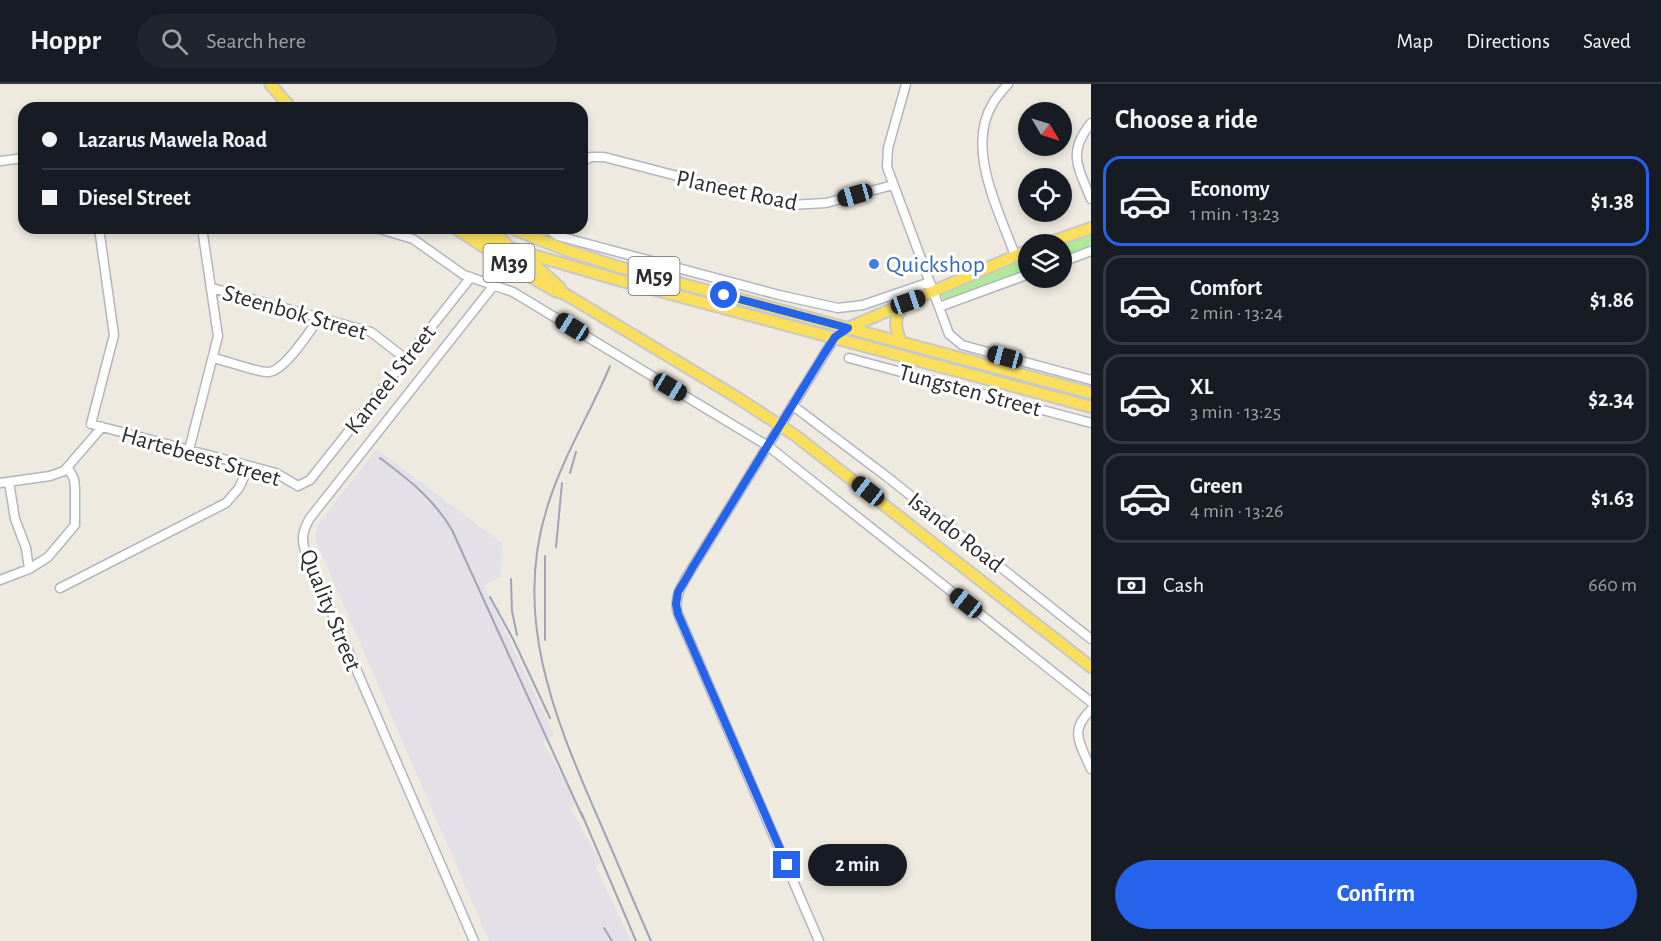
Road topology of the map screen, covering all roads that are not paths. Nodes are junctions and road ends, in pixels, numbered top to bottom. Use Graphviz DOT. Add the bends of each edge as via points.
graph roads {
  1 [pos="270,84"];
  2 [pos="279,84"];
  3 [pos="906,84"];
  4 [pos="1008,84"];
  5 [pos="286,102"];
  6 [pos="294,102"];
  7 [pos="1091,123"];
  8 [pos="18,159"];
  9 [pos="588,159"];
  10 [pos="0,161"];
  11 [pos="893,184"];
  12 [pos="1091,199"];
  13 [pos="1091,228"];
  14 [pos="100,234"];
  15 [pos="203,234"];
  16 [pos="396,234"];
  17 [pos="464,234"];
  18 [pos="476,234"];
  19 [pos="495,234"];
  20 [pos="525,234"];
  21 [pos="555,234"];
  22 [pos="1072,235"];
  23 [pos="519,251"];
  24 [pos="1091,251"];
  25 [pos="1016,255"];
  26 [pos="1072,258"];
  27 [pos="471,277"];
  28 [pos="1018,278"];
  29 [pos="494,285"];
  30 [pos="212,288"];
  31 [pos="931,288"];
  32 [pos="565,294"];
  33 [pos="908,302"];
  34 [pos="939,307"];
  35 [pos="319,318"];
  36 [pos="848,328"];
  37 [pos="835,337"];
  38 [pos="903,343"];
  39 [pos="213,358"];
  40 [pos="849,358"];
  41 [pos="406,359"];
  42 [pos="1091,380"];
  43 [pos="1091,393"];
  44 [pos="792,405"];
  45 [pos="1091,407"];
  46 [pos="1091,423"];
  47 [pos="780,426"];
  48 [pos="102,428"];
  49 [pos="768,446"];
  50 [pos="189,450"];
  51 [pos="249,466"];
  52 [pos="68,468"];
  53 [pos="310,480"];
  54 [pos="4,482"];
  55 [pos="29,569"];
  56 [pos="0,580"];
  57 [pos="60,588"];
  58 [pos="1091,639"];
  59 [pos="1091,667"];
  60 [pos="1091,702"];
  61 [pos="1091,710"];
  62 [pos="1091,769"];
  63 [pos="474,941"];
  64 [pos="819,941"];
  1 -- 5 [label="main road"];
  2 -- 6 [label="main road"];
  3 -- 11 [label="street" via="888,148 887,167"];
  4 -- 25 [label="street" via="990,108 982,150"];
  7 -- 12 [label="street" via="1080,136 1076,151"];
  8 -- 10 [label="street"];
  9 -- 11 [label="street, Planeet Road" via="604,157 790,205 826,203"];
  11 -- 31 [label="street"];
  13 -- 22 [label="main road"];
  14 -- 48 [label="street, Hartebeest Street" via="114,335 91,424"];
  15 -- 30 [label="street"];
  16 -- 27 [label="street, Isando Road" via="413,239"];
  17 -- 32 [label="main road, Isando Road / M39"];
  18 -- 23 [label="main road, M59"];
  19 -- 23 [label="main road, M39"];
  20 -- 36 [label="main road, M59" via="615,266"];
  21 -- 31 [label="street" via="838,308"];
  23 -- 32 [label="main road, Isando Road / M39"];
  23 -- 37 [label="main road, M59"];
  24 -- 26 [label="street"];
  25 -- 31 [label="main road"];
  27 -- 29 [label="street, Isando Road"];
  27 -- 41 [label="street, Kameel Street"];
  28 -- 34 [label="street"];
  29 -- 49 [label="street, Isando Road" via="513,292"];
  29 -- 63 [label="street, Quality Street" via="310,518 302,537 304,551"];
  30 -- 35 [label="street, Steenbok Street"];
  30 -- 39 [label="street" via="218,336"];
  31 -- 33 [label="main road"];
  31 -- 34 [label="street"];
  32 -- 47 [label="main road, Isando Road / M39"];
  33 -- 36 [label="main road"];
  33 -- 38 [label="main road" via="895,320"];
  34 -- 42 [label="street" via="949,334 962,345"];
  35 -- 39 [label="street" via="286,362 272,372"];
  35 -- 41 [label="street, Steenbok Street" via="371,332"];
  36 -- 37 [label="main road"];
  36 -- 38 [label="main road, M59"];
  37 -- 44 [label="street"];
  37 -- 45 [label="main road, M59"];
  38 -- 43 [label="main road, M59"];
  39 -- 50 [label="street"];
  40 -- 46 [label="street, Tungsten Street"];
  41 -- 53 [label="street, Kameel Street"];
  44 -- 47 [label="street"];
  44 -- 58 [label="street, Isando Road"];
  47 -- 49 [label="street"];
  47 -- 59 [label="main road, Isando Road / M39"];
  48 -- 50 [label="street, Hartebeest Street"];
  48 -- 52 [label="street"];
  49 -- 60 [label="street, Isando Road"];
  49 -- 64 [label="street" via="681,587 676,610"];
  50 -- 51 [label="street, Hartebeest Street"];
  51 -- 53 [label="street, Hartebeest Street" via="276,473 296,485"];
  51 -- 57 [label="street" via="236,493 226,503"];
  52 -- 54 [label="street" via="50,476"];
  52 -- 55 [label="street" via="74,479 75,525 48,557"];
  54 -- 55 [label="street"];
  55 -- 56 [label="street"];
  61 -- 62 [label="street" via="1077,729"];
}
